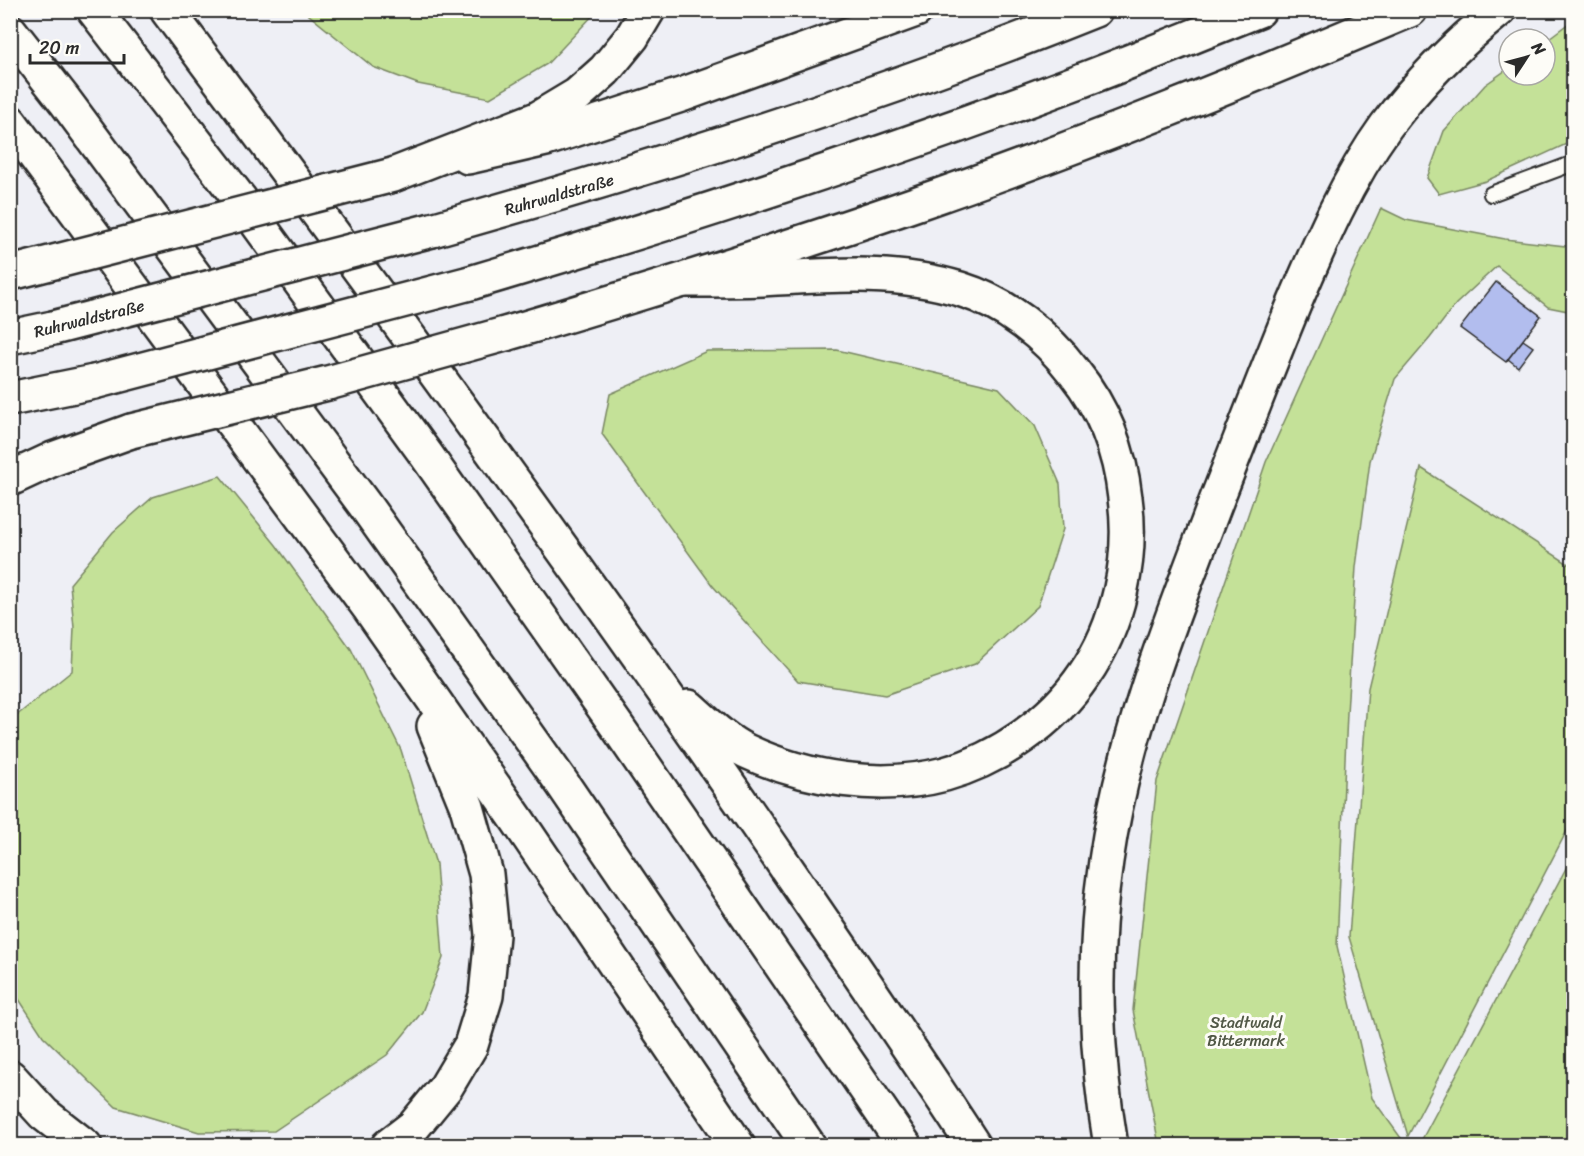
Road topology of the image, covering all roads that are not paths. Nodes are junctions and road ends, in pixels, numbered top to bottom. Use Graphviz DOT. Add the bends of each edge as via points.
graph roads {
  1 [pos="94,10"];
  2 [pos="167,10"];
  3 [pos="193,10"];
  4 [pos="648,10"];
  5 [pos="916,10"];
  6 [pos="1095,10"];
  7 [pos="1259,10"];
  8 [pos="1410,10"];
  9 [pos="1499,10"];
  10 [pos="10,31"];
  11 [pos="250,121"];
  12 [pos="10,122"];
  13 [pos="1574,163"];
  14 [pos="393,175"];
  15 [pos="1491,194"];
  16 [pos="11,273"];
  17 [pos="686,280"];
  18 [pos="10,337"];
  19 [pos="10,399"];
  20 [pos="131,431"];
  21 [pos="10,460"];
  22 [pos="10,478"];
  23 [pos="370,609"];
  24 [pos="624,634"];
  25 [pos="10,1077"];
  26 [pos="85,1146"];
  27 [pos="387,1146"];
  28 [pos="738,1146"];
  29 [pos="809,1146"];
  30 [pos="905,1146"];
  31 [pos="974,1146"];
  32 [pos="1111,1146"];
  1 -- 30 [label="highway" via="239,198 427,456"];
  2 -- 11 [label="highway"];
  3 -- 11 [label="highway" via="216,63"];
  4 -- 14 [label="highway" via="605,70 577,95 537,119"];
  5 -- 14 [label="highway" via="546,139"];
  6 -- 18 [label="highway, Ruhrwaldstraße, bridge" via="868,96 695,153 432,230"];
  7 -- 19 [label="highway, bridge" via="1077,82 686,217 470,283 94,382"];
  8 -- 17 [label="highway" via="1103,136 916,204"];
  9 -- 32 [label="highway" via="1416,88 1386,127 1334,212 1270,363 1169,624 1131,740 1104,872 1098,1034"];
  10 -- 29 [label="highway" via="364,504 562,783"];
  11 -- 24 [label="highway"];
  12 -- 23 [label="highway"];
  13 -- 15 [label="lane"];
  14 -- 16 [label="highway, bridge"];
  17 -- 20 [label="highway, bridge" via="328,383"];
  17 -- 24 [label="highway" via="872,275 961,289 995,304 1061,354 1089,390 1109,430 1122,474 1128,516 1127,556 1105,636 1084,675 1056,708 1023,736 986,759 945,774 865,781 822,776 744,750 687,706"];
  20 -- 21 [label="highway"];
  20 -- 22 [label="highway"];
  23 -- 27 [label="highway" via="448,755 486,874 492,935 486,996 471,1045 440,1095 414,1126"];
  23 -- 28 [label="highway"];
  24 -- 31 [label="highway"];
  25 -- 26 [label="highway" via="44,1114"];
}
